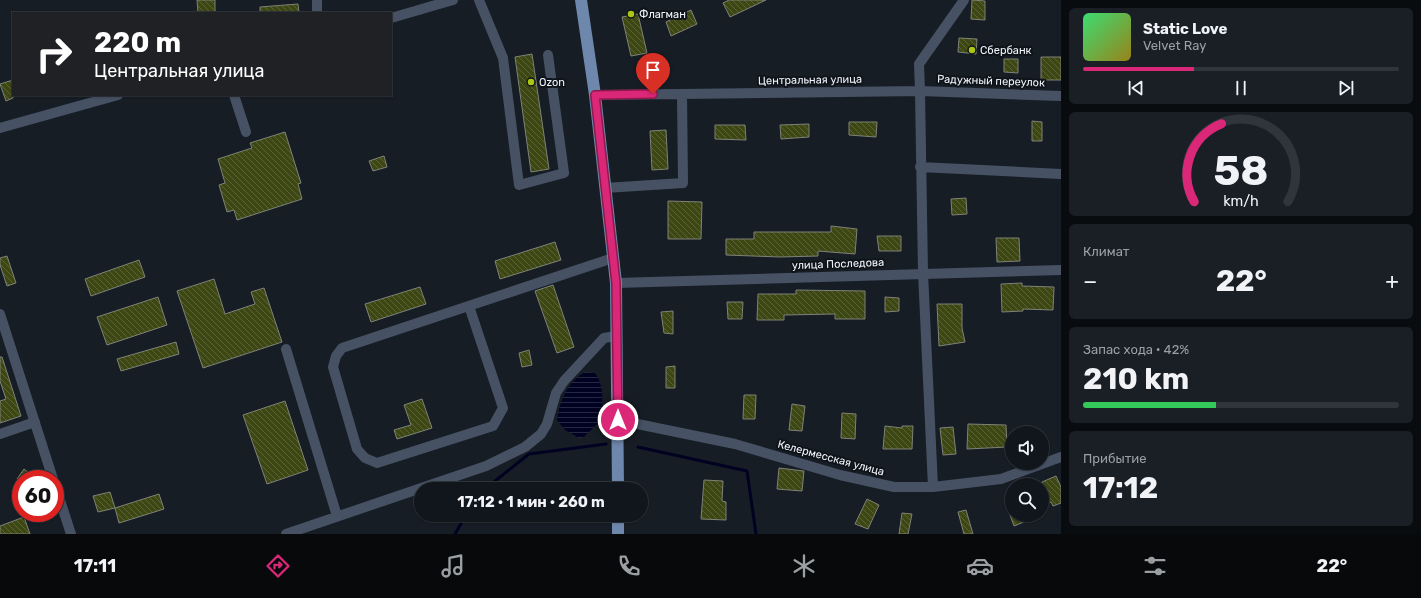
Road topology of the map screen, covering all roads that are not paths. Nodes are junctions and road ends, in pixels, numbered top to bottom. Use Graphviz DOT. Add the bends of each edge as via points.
graph roads {
  1 [pos="317,0"];
  2 [pos="453,0"];
  3 [pos="479,0"];
  4 [pos="581,0"];
  5 [pos="964,0"];
  6 [pos="317,12"];
  7 [pos="392,18"];
  8 [pos="548,55"];
  9 [pos="920,91"];
  10 [pos="682,94"];
  11 [pos="595,95"];
  12 [pos="114,96"];
  13 [pos="234,96"];
  14 [pos="1061,96"];
  15 [pos="0,128"];
  16 [pos="246,132"];
  17 [pos="920,167"];
  18 [pos="1061,174"];
  19 [pos="605,188"];
  20 [pos="613,258"];
  21 [pos="1061,270"];
  22 [pos="923,273"];
  23 [pos="616,283"];
  24 [pos="469,306"];
  25 [pos="0,314"];
  26 [pos="616,336"];
  27 [pos="286,349"];
  28 [pos="618,420"];
  29 [pos="35,422"];
  30 [pos="0,434"];
  31 [pos="1061,457"];
  32 [pos="50,470"];
  33 [pos="618,482"];
  34 [pos="934,488"];
  35 [pos="64,513"];
  36 [pos="337,516"];
  37 [pos="618,522"];
  38 [pos="71,534"];
  39 [pos="286,534"];
  40 [pos="618,534"];
  1 -- 6 [label="street"];
  2 -- 7 [label="street"];
  3 -- 8 [label="street" via="503,58 519,185 564,173"];
  4 -- 11 [label="main road"];
  5 -- 9 [label="street" via="919,64"];
  9 -- 10 [label="street, Центральная улица"];
  9 -- 14 [label="street, Радужный переулок"];
  9 -- 17 [label="street"];
  10 -- 11 [label="street, Центральная улица"];
  10 -- 19 [label="street" via="683,183"];
  11 -- 19 [label="main road"];
  12 -- 15 [label="street"];
  13 -- 16 [label="street"];
  17 -- 18 [label="street"];
  17 -- 22 [label="street"];
  19 -- 20 [label="main road"];
  20 -- 23 [label="main road"];
  20 -- 24 [label="street"];
  21 -- 22 [label="street, улица Последова"];
  22 -- 23 [label="street, улица Последова"];
  22 -- 34 [label="street"];
  23 -- 26 [label="main road"];
  24 -- 24 [label="street" via="342,348 336,356 334,367 350,426 357,449 365,458 377,463 493,426 499,418 503,408"];
  25 -- 29 [label="street"];
  26 -- 28 [label="main road"];
  26 -- 36 [label="street" via="604,338 564,381 556,393 547,424 541,434 525,447 486,466"];
  27 -- 36 [label="street"];
  28 -- 33 [label="main road"];
  28 -- 34 [label="street, Келермесская улица" via="735,444 840,475 894,487"];
  29 -- 30 [label="street"];
  29 -- 32 [label="street"];
  31 -- 34 [label="street, Келермесская улица" via="1001,479"];
  35 -- 38 [label="street"];
  36 -- 39 [label="street"];
  37 -- 40 [label="main road"];
}
